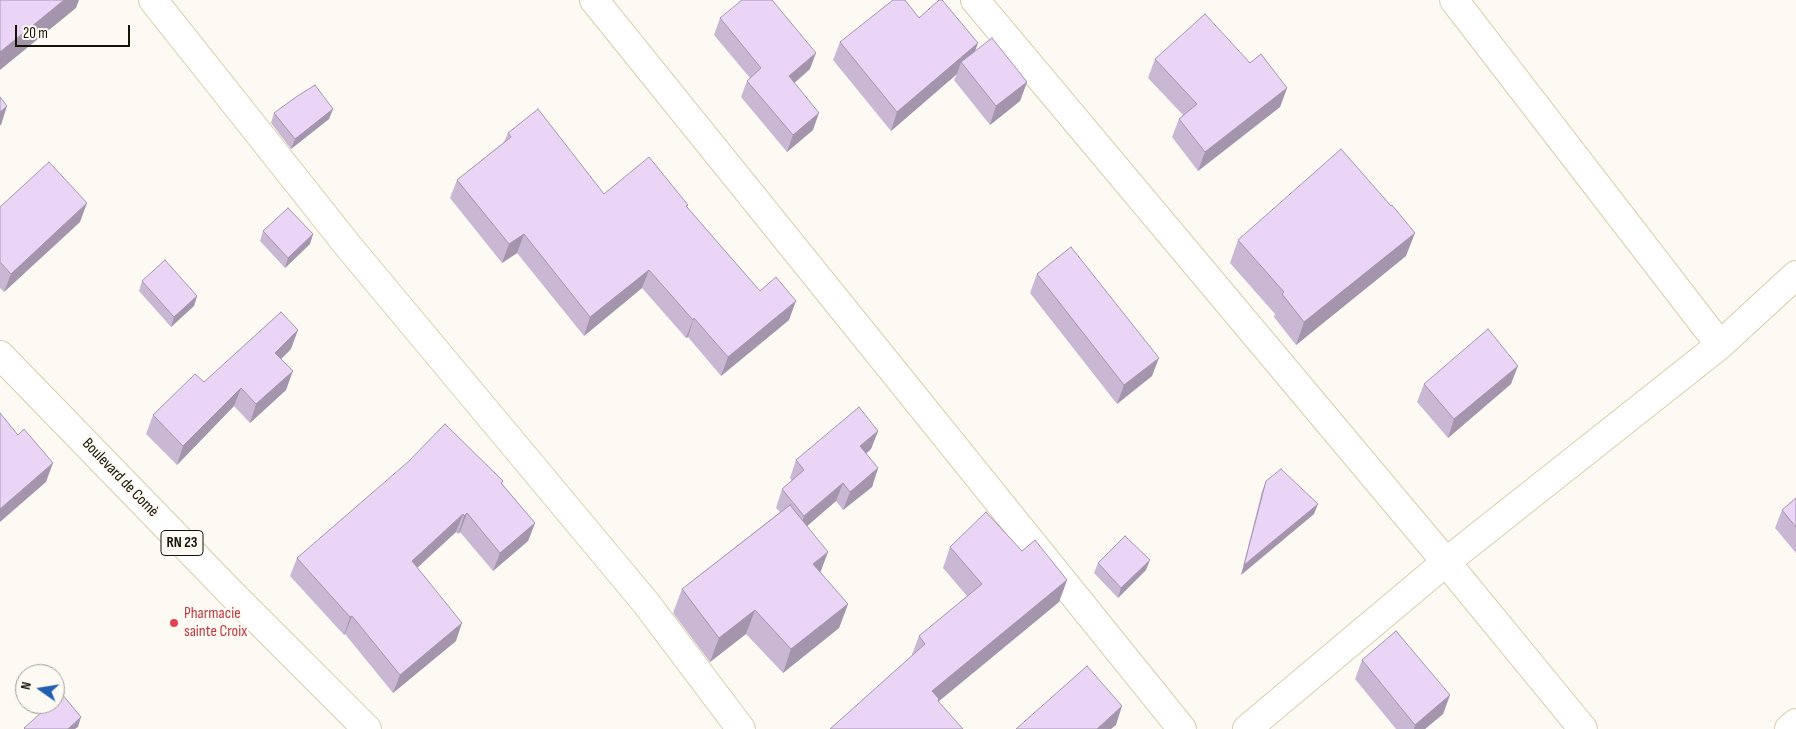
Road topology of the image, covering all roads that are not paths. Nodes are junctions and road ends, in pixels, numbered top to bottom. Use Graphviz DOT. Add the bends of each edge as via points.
graph roads {
  1 [pos="153,0"];
  2 [pos="594,0"];
  3 [pos="975,0"];
  4 [pos="1454,0"];
  5 [pos="1796,275"];
  6 [pos="1720,345"];
  7 [pos="0,355"];
  8 [pos="1446,562"];
  9 [pos="1796,724"];
  10 [pos="367,729"];
  11 [pos="741,729"];
  12 [pos="1182,729"];
  13 [pos="1247,729"];
  14 [pos="1583,729"];
  15 [pos="1790,729"];
  1 -- 11 [label="street" via="349,247 646,603"];
  2 -- 12 [label="street"];
  3 -- 8 [label="street"];
  4 -- 6 [label="street"];
  5 -- 6 [label="street"];
  6 -- 8 [label="street"];
  7 -- 10 [label="street, Boulevard de Comè / RN 23"];
  8 -- 13 [label="street"];
  8 -- 14 [label="street"];
  9 -- 15 [label="street"];
}
